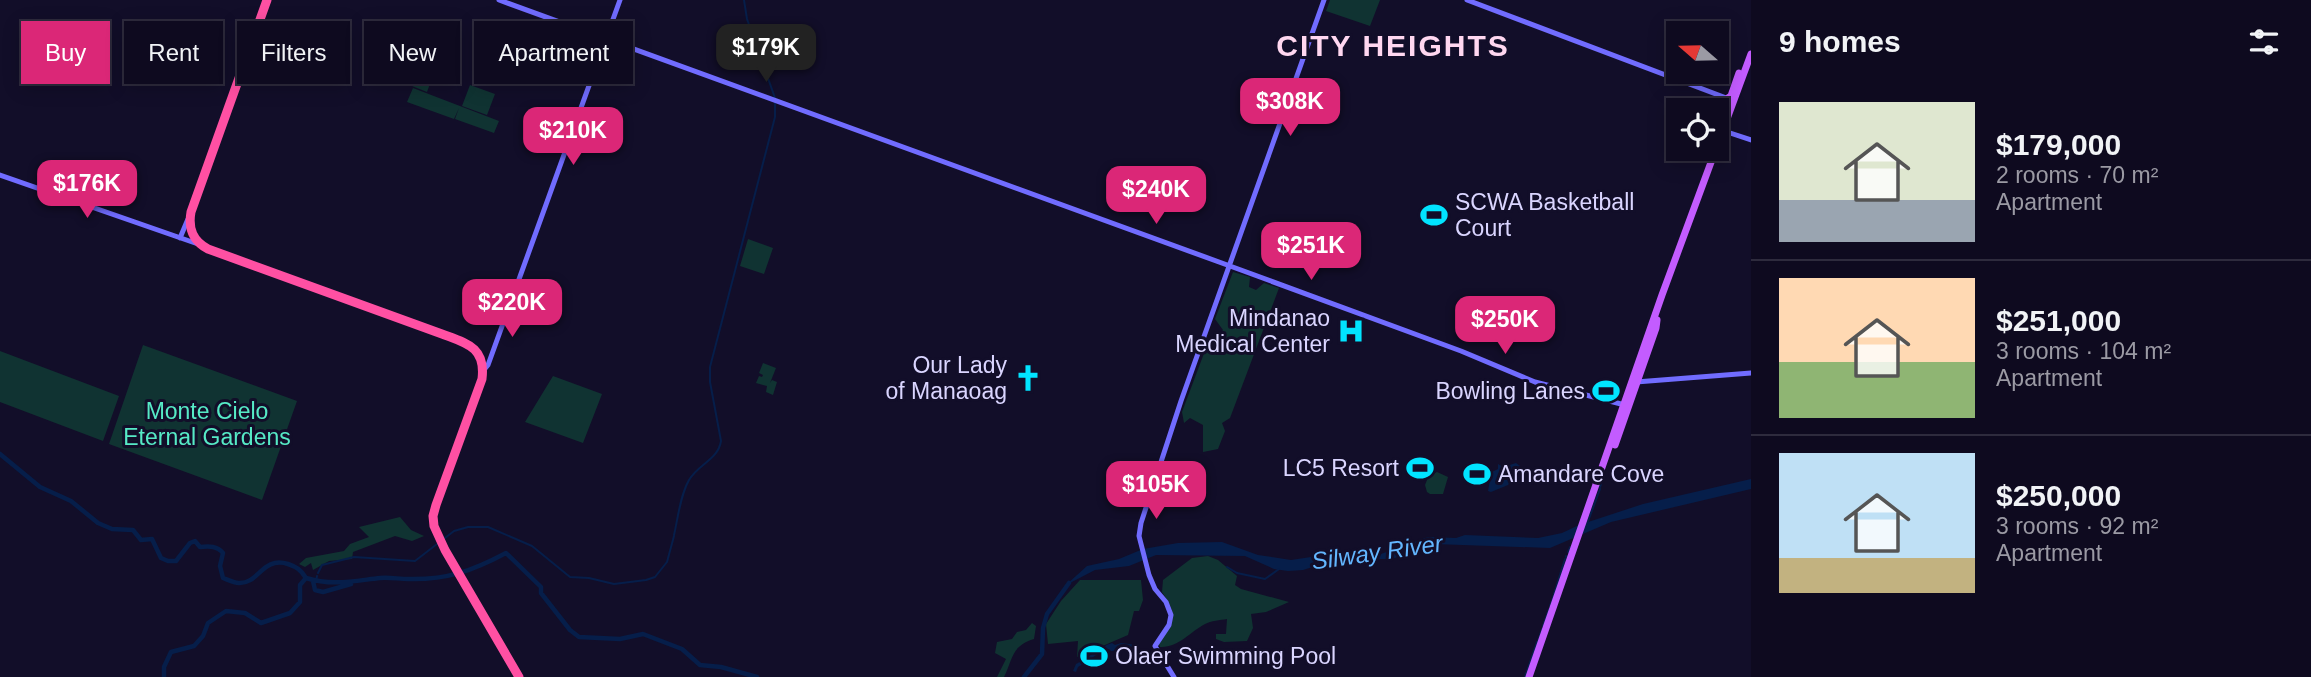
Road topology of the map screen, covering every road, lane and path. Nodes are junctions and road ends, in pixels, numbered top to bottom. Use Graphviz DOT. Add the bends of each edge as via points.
graph roads {
  1 [pos="267,0"];
  2 [pos="499,0"];
  3 [pos="620,0"];
  4 [pos="1324,0"];
  5 [pos="1467,0"];
  6 [pos="558,21"];
  7 [pos="612,21"];
  8 [pos="633,48"];
  9 [pos="1750,52"];
  10 [pos="589,84"];
  11 [pos="1730,99"];
  12 [pos="1729,104"];
  13 [pos="1729,115"];
  14 [pos="1729,134"];
  15 [pos="1751,140"];
  16 [pos="1711,161"];
  17 [pos="0,175"];
  18 [pos="190,215"];
  19 [pos="180,238"];
  20 [pos="200,244"];
  21 [pos="1230,266"];
  22 [pos="1655,319"];
  23 [pos="483,371"];
  24 [pos="1751,373"];
  25 [pos="1633,382"];
  26 [pos="1625,405"];
  27 [pos="1597,484"];
  28 [pos="519,677"];
  29 [pos="1174,677"];
  30 [pos="1529,677"];
  1 -- 18 [label="highway"];
  2 -- 6 [label="main road"];
  3 -- 7 [label="main road"];
  4 -- 21 [label="main road"];
  5 -- 11 [label="main road"];
  8 -- 21 [label="main road"];
  9 -- 11 [label="main road"];
  9 -- 13 [label="main road"];
  10 -- 23 [label="main road"];
  11 -- 12 [label="main road"];
  14 -- 15 [label="main road"];
  16 -- 22 [label="main road"];
  17 -- 19 [label="main road"];
  18 -- 19 [label="main road"];
  18 -- 20 [label="highway" via="191,230"];
  19 -- 20 [label="main road"];
  20 -- 23 [label="highway" via="465,343 478,353"];
  21 -- 26 [label="main road" via="1535,382"];
  21 -- 29 [label="main road" via="1139,533 1151,581 1170,612 1170,622 1155,646"];
  22 -- 25 [label="main road" via="1656,328"];
  22 -- 27 [label="main road"];
  23 -- 28 [label="highway" via="433,516 434,526"];
  24 -- 25 [label="main road"];
  25 -- 26 [label="main road"];
  26 -- 27 [label="main road" via="1596,476"];
  27 -- 30 [label="main road"];
}
